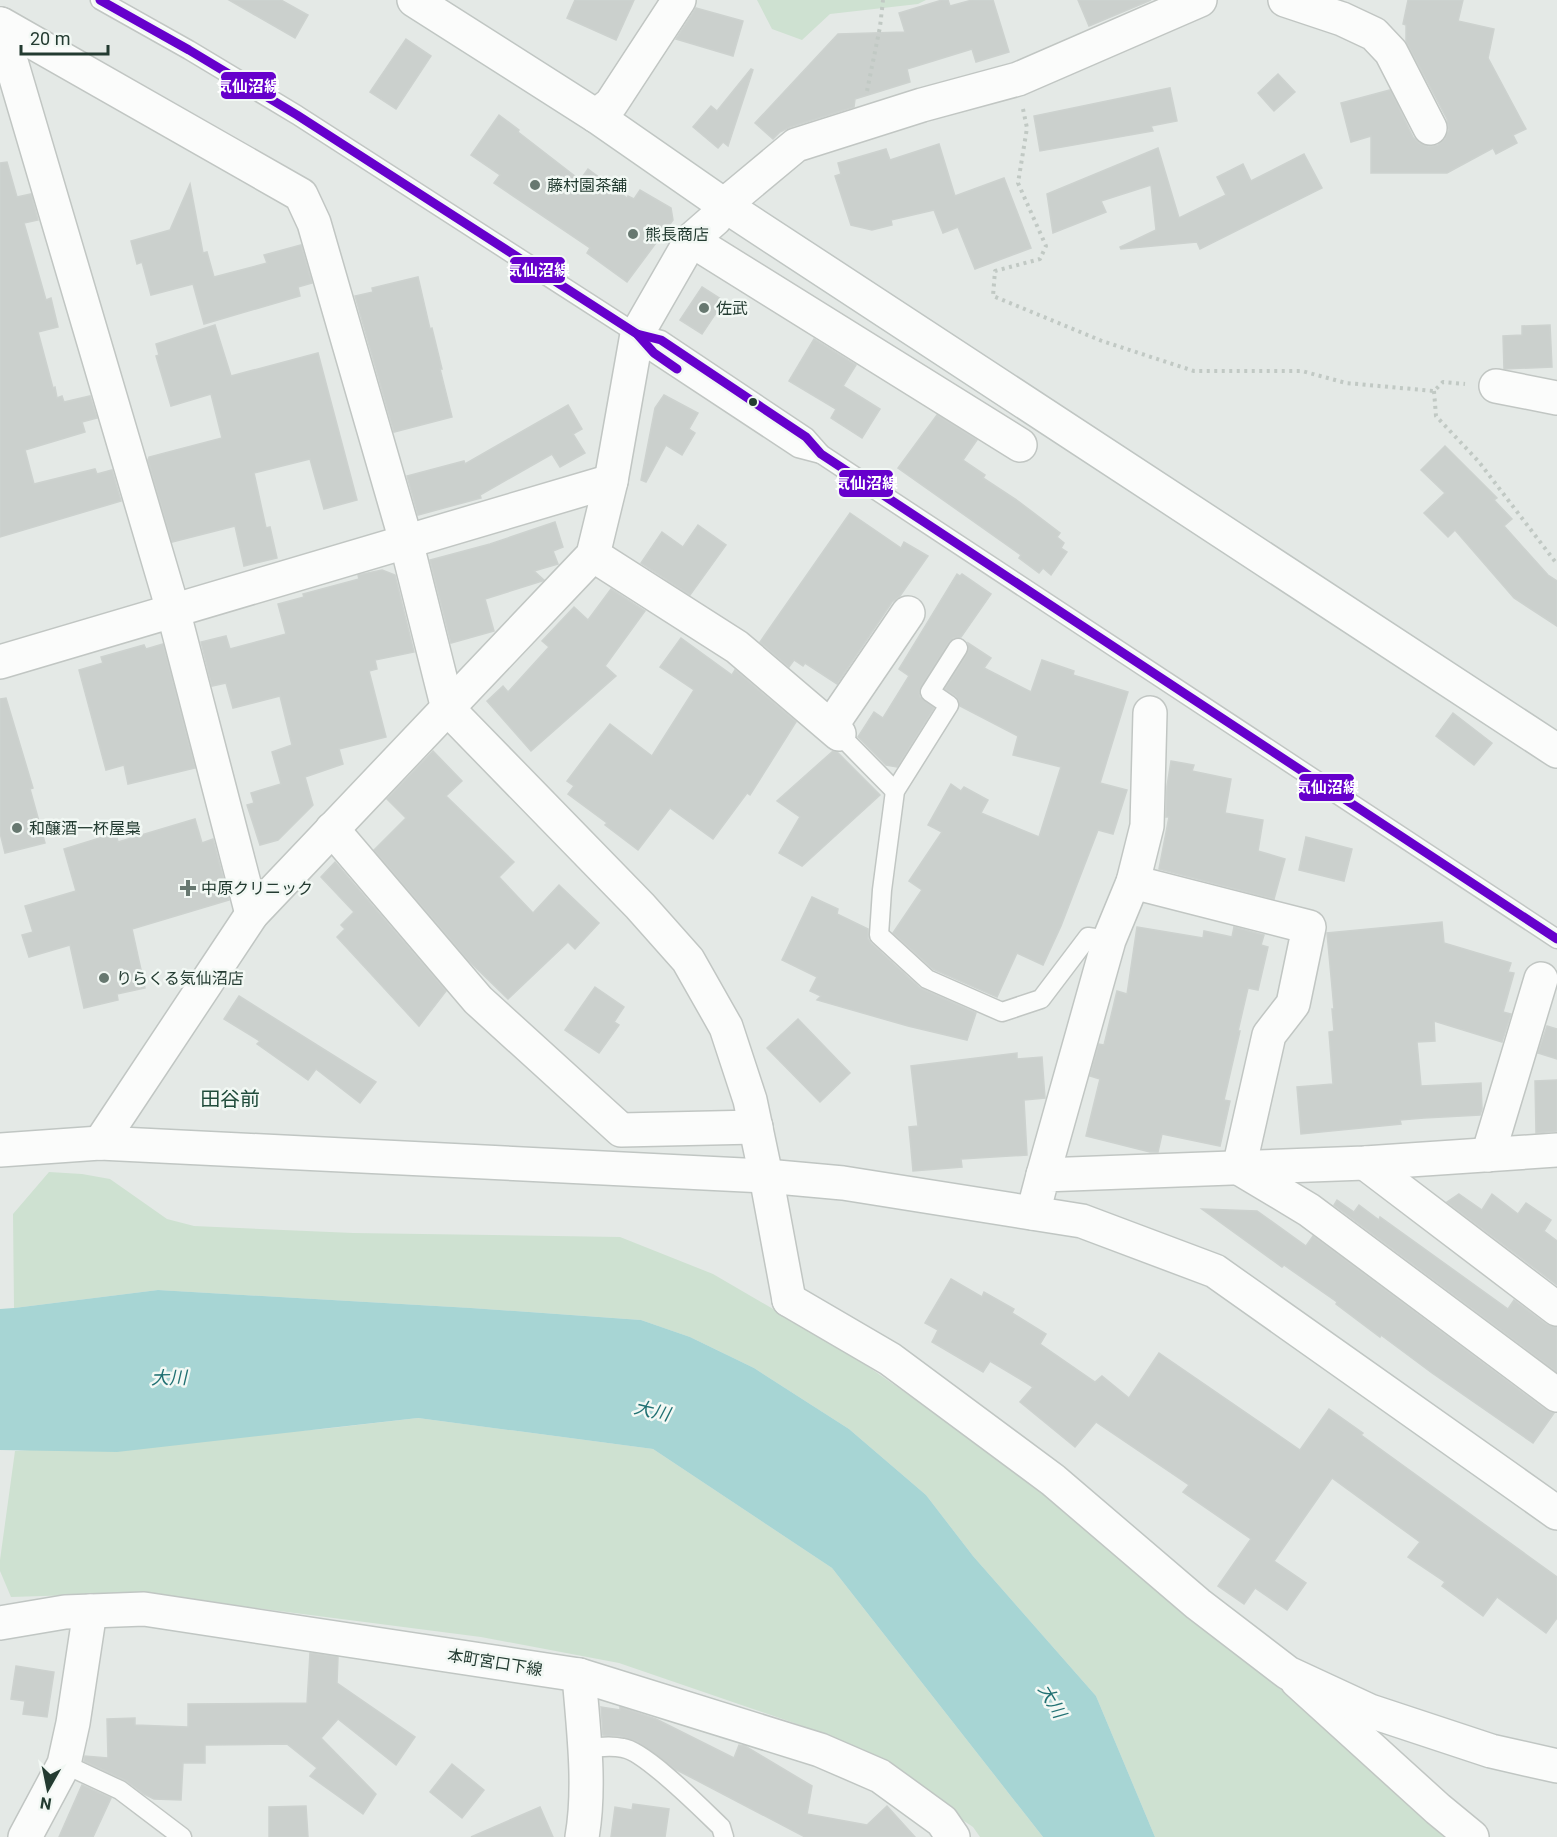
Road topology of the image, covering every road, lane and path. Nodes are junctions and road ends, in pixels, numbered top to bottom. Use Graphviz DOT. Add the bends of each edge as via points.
graph roads {
  1 [pos="100,0"];
  2 [pos="414,0"];
  3 [pos="679,0"];
  4 [pos="883,0"];
  5 [pos="1200,0"];
  6 [pos="1286,0"];
  7 [pos="1,24"];
  8 [pos="1018,79"];
  9 [pos="596,116"];
  10 [pos="860,124"];
  11 [pos="1430,128"];
  12 [pos="724,205"];
  13 [pos="691,240"];
  14 [pos="637,334"];
  15 [pos="1496,386"];
  16 [pos="1434,391"];
  17 [pos="1557,398"];
  18 [pos="1020,445"];
  19 [pos="611,481"];
  20 [pos="406,542"];
  21 [pos="593,555"];
  22 [pos="1557,564"];
  23 [pos="173,610"];
  24 [pos="908,613"];
  25 [pos="958,648"];
  26 [pos="0,662"];
  27 [pos="448,709"];
  28 [pos="1149,713"];
  29 [pos="835,730"];
  30 [pos="1557,751"];
  31 [pos="896,791"];
  32 [pos="332,829"];
  33 [pos="1133,882"];
  34 [pos="252,914"];
  35 [pos="1557,939"];
  36 [pos="1109,940"];
  37 [pos="1541,978"];
  38 [pos="756,1127"];
  39 [pos="100,1143"];
  40 [pos="0,1150"];
  41 [pos="1557,1150"];
  42 [pos="1488,1155"];
  43 [pos="1365,1163"];
  44 [pos="1239,1168"];
  45 [pos="1043,1175"];
  46 [pos="766,1176"];
  47 [pos="1033,1213"];
  48 [pos="1557,1309"];
  49 [pos="1557,1395"];
  50 [pos="1557,1513"];
  51 [pos="90,1611"];
  52 [pos="0,1623"];
  53 [pos="1288,1673"];
  54 [pos="579,1675"];
  55 [pos="585,1749"];
  56 [pos="64,1764"];
  57 [pos="1557,1766"];
  58 [pos="929,1823"];
  59 [pos="25,1837"];
  60 [pos="182,1837"];
  61 [pos="582,1837"];
  62 [pos="724,1837"];
  63 [pos="953,1837"];
  64 [pos="1472,1837"];
  1 -- 14 [label="lane" via="297,115"];
  2 -- 9 [label="street"];
  3 -- 9 [label="street" via="611,104"];
  4 -- 10 [label="path"];
  5 -- 8 [label="street"];
  6 -- 11 [label="street" via="1374,34 1391,52"];
  7 -- 20 [label="street" via="301,195 314,224"];
  7 -- 23 [label="street"];
  8 -- 10 [label="street"];
  8 -- 16 [label="path" via="1027,128 1018,183 1046,246 1040,260 995,272 993,296 1102,341 1194,371 1302,370 1346,383"];
  9 -- 12 [label="street"];
  10 -- 12 [label="street" via="796,145"];
  12 -- 13 [label="street" via="715,219"];
  12 -- 30 [label="street"];
  13 -- 14 [label="street"];
  13 -- 18 [label="street"];
  14 -- 19 [label="street"];
  14 -- 35 [label="lane" via="654,353 798,448 820,454"];
  15 -- 16 [label="path" via="1443,382"];
  15 -- 17 [label="street"];
  16 -- 22 [label="path" via="1436,416 1479,462"];
  19 -- 20 [label="street"];
  19 -- 21 [label="street"];
  20 -- 23 [label="street"];
  20 -- 27 [label="street"];
  21 -- 27 [label="street"];
  21 -- 29 [label="street" via="737,647"];
  23 -- 26 [label="street"];
  23 -- 34 [label="street"];
  24 -- 29 [label="street"];
  25 -- 31 [label="lane" via="930,692 949,705"];
  27 -- 32 [label="street"];
  27 -- 38 [label="street" via="688,960 726,1027"];
  28 -- 33 [label="street" via="1146,826"];
  29 -- 31 [label="lane"];
  31 -- 36 [label="lane" via="879,935 927,979 1002,1012 1041,999 1088,937"];
  32 -- 34 [label="street"];
  32 -- 38 [label="street" via="478,1000 621,1130"];
  33 -- 36 [label="street"];
  33 -- 44 [label="street" via="1309,927 1293,1004 1269,1035"];
  34 -- 39 [label="street"];
  36 -- 45 [label="street"];
  37 -- 42 [label="street"];
  38 -- 46 [label="street"];
  39 -- 40 [label="street"];
  39 -- 46 [label="street"];
  41 -- 42 [label="street"];
  42 -- 43 [label="street"];
  43 -- 44 [label="street"];
  43 -- 48 [label="street"];
  44 -- 45 [label="street"];
  44 -- 49 [label="street" via="1309,1210"];
  45 -- 47 [label="street"];
  46 -- 47 [label="street" via="843,1183"];
  46 -- 53 [label="street" via="789,1300 890,1359 1053,1480 1198,1604"];
  47 -- 50 [label="street" via="1082,1221 1215,1271"];
  51 -- 52 [label="street, 本町宮口下線"];
  51 -- 54 [label="street, 本町宮口下線" via="144,1609"];
  51 -- 56 [label="street"];
  53 -- 57 [label="street" via="1370,1711 1491,1751"];
  53 -- 64 [label="street"];
  54 -- 55 [label="street"];
  54 -- 58 [label="street, 本町宮口下線" via="820,1750 880,1776"];
  55 -- 61 [label="street"];
  55 -- 62 [label="lane" via="624,1748 641,1755 722,1827"];
  56 -- 59 [label="street"];
  56 -- 60 [label="lane" via="120,1790"];
  58 -- 63 [label="street, 本町宮口下線" via="942,1821"];
}
